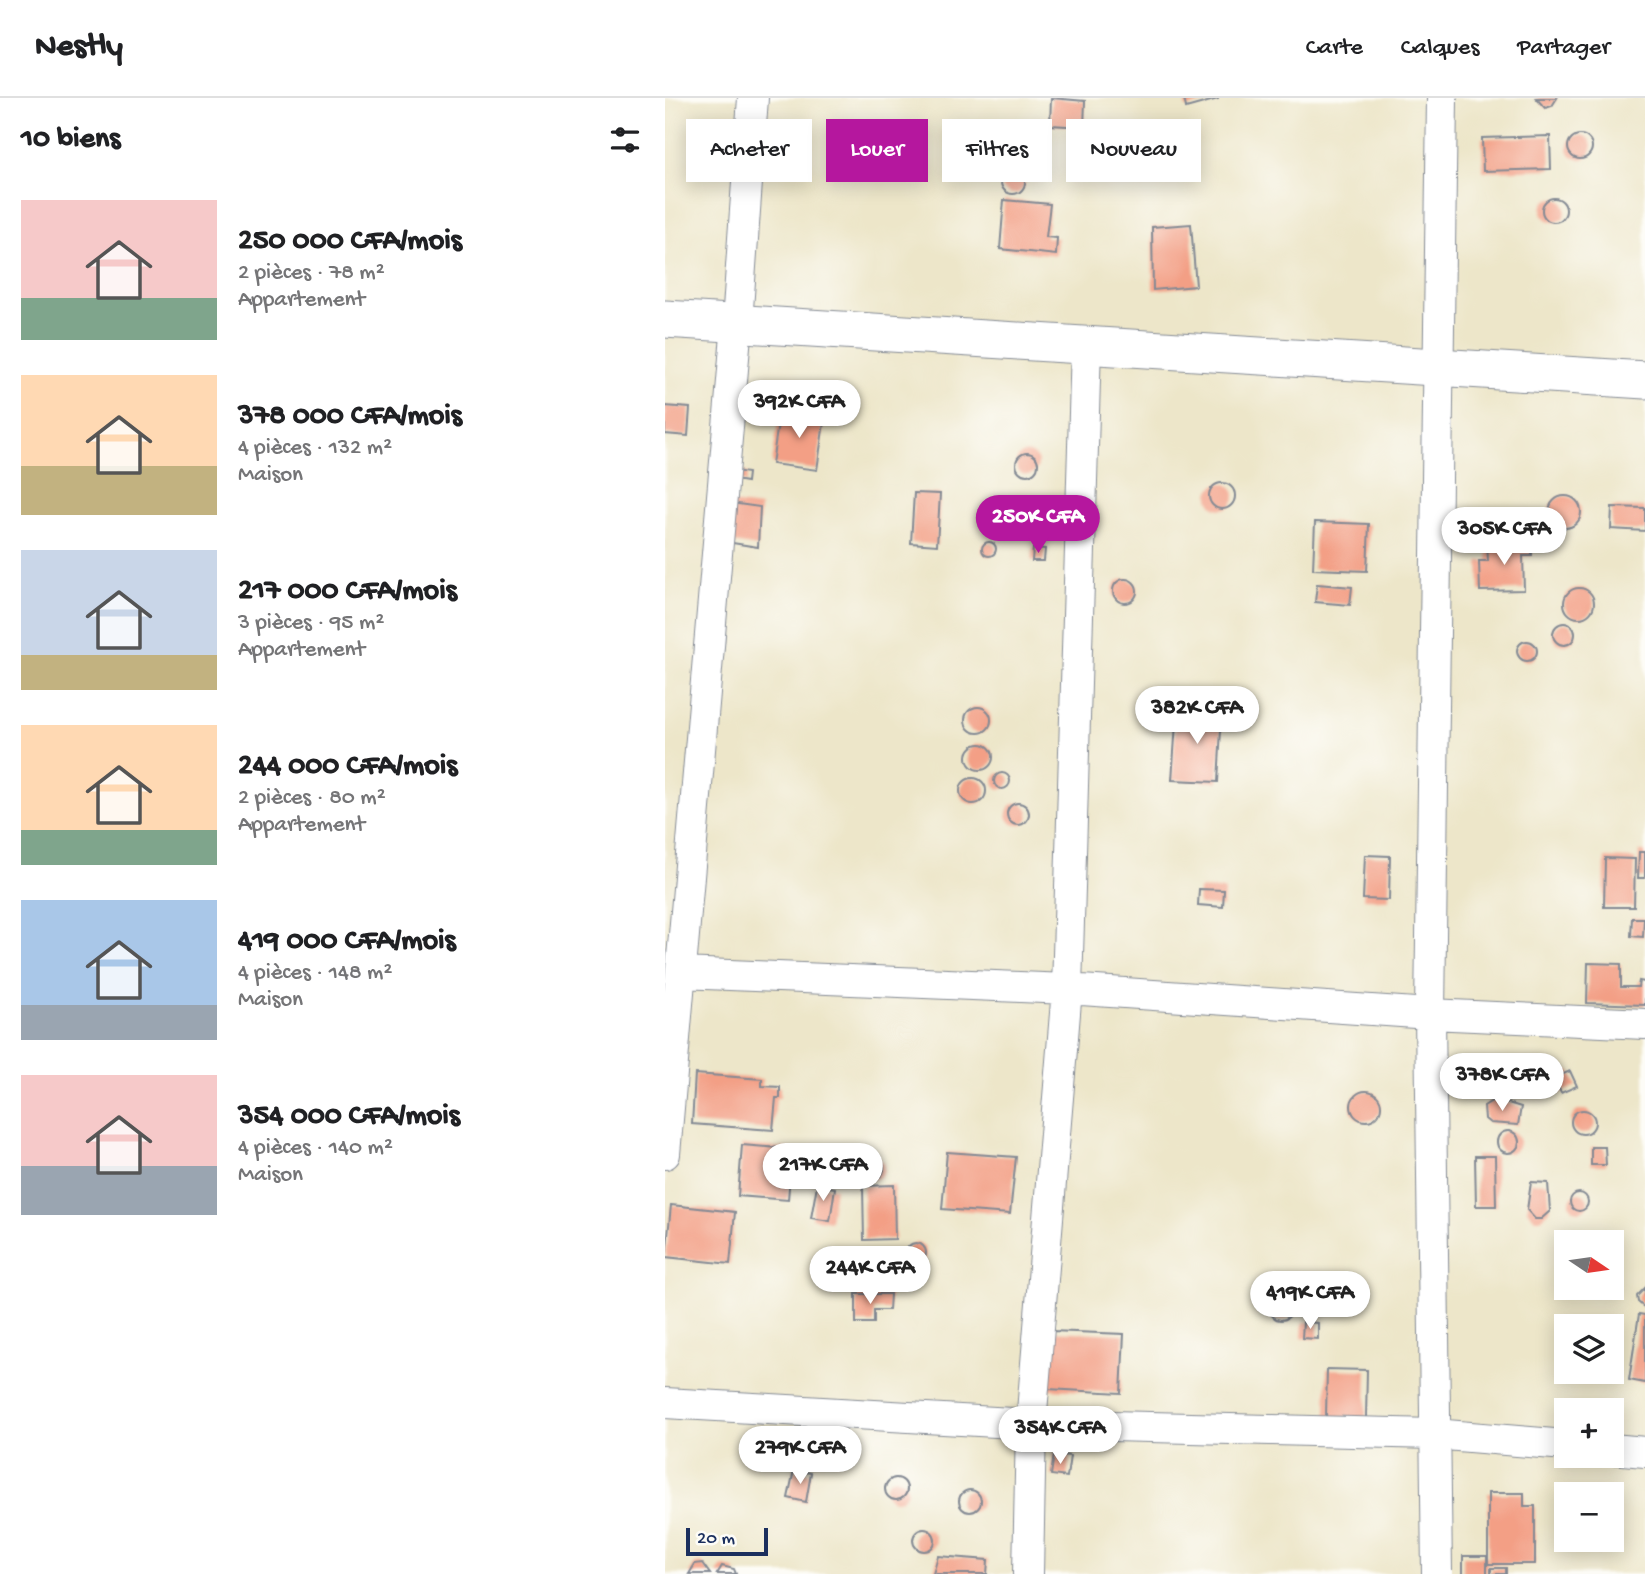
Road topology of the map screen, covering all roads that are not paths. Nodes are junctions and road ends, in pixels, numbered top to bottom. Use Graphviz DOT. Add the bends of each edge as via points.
graph roads {
  1 [pos="753,98"];
  2 [pos="1442,98"];
  3 [pos="665,319"];
  4 [pos="737,323"];
  5 [pos="1086,345"];
  6 [pos="1437,367"];
  7 [pos="1645,380"];
  8 [pos="681,973"];
  9 [pos="1067,989"];
  10 [pos="1430,1014"];
  11 [pos="1645,1024"];
  12 [pos="665,1154"];
  13 [pos="665,1403"];
  14 [pos="1031,1424"];
  15 [pos="1434,1434"];
  16 [pos="1554,1444"];
  17 [pos="1624,1451"];
  18 [pos="1645,1452"];
  19 [pos="1028,1574"];
  20 [pos="1437,1574"];
  1 -- 4 [label="street"];
  2 -- 6 [label="street"];
  3 -- 4 [label="street"];
  4 -- 5 [label="street"];
  4 -- 8 [label="street"];
  5 -- 6 [label="street"];
  5 -- 9 [label="street"];
  6 -- 7 [label="street"];
  6 -- 10 [label="street"];
  8 -- 9 [label="street"];
  8 -- 12 [label="street"];
  9 -- 10 [label="street"];
  9 -- 14 [label="street"];
  10 -- 11 [label="street"];
  10 -- 15 [label="street"];
  13 -- 14 [label="street"];
  14 -- 15 [label="street"];
  14 -- 19 [label="street"];
  15 -- 16 [label="street"];
  15 -- 20 [label="street"];
  17 -- 18 [label="street"];
}
